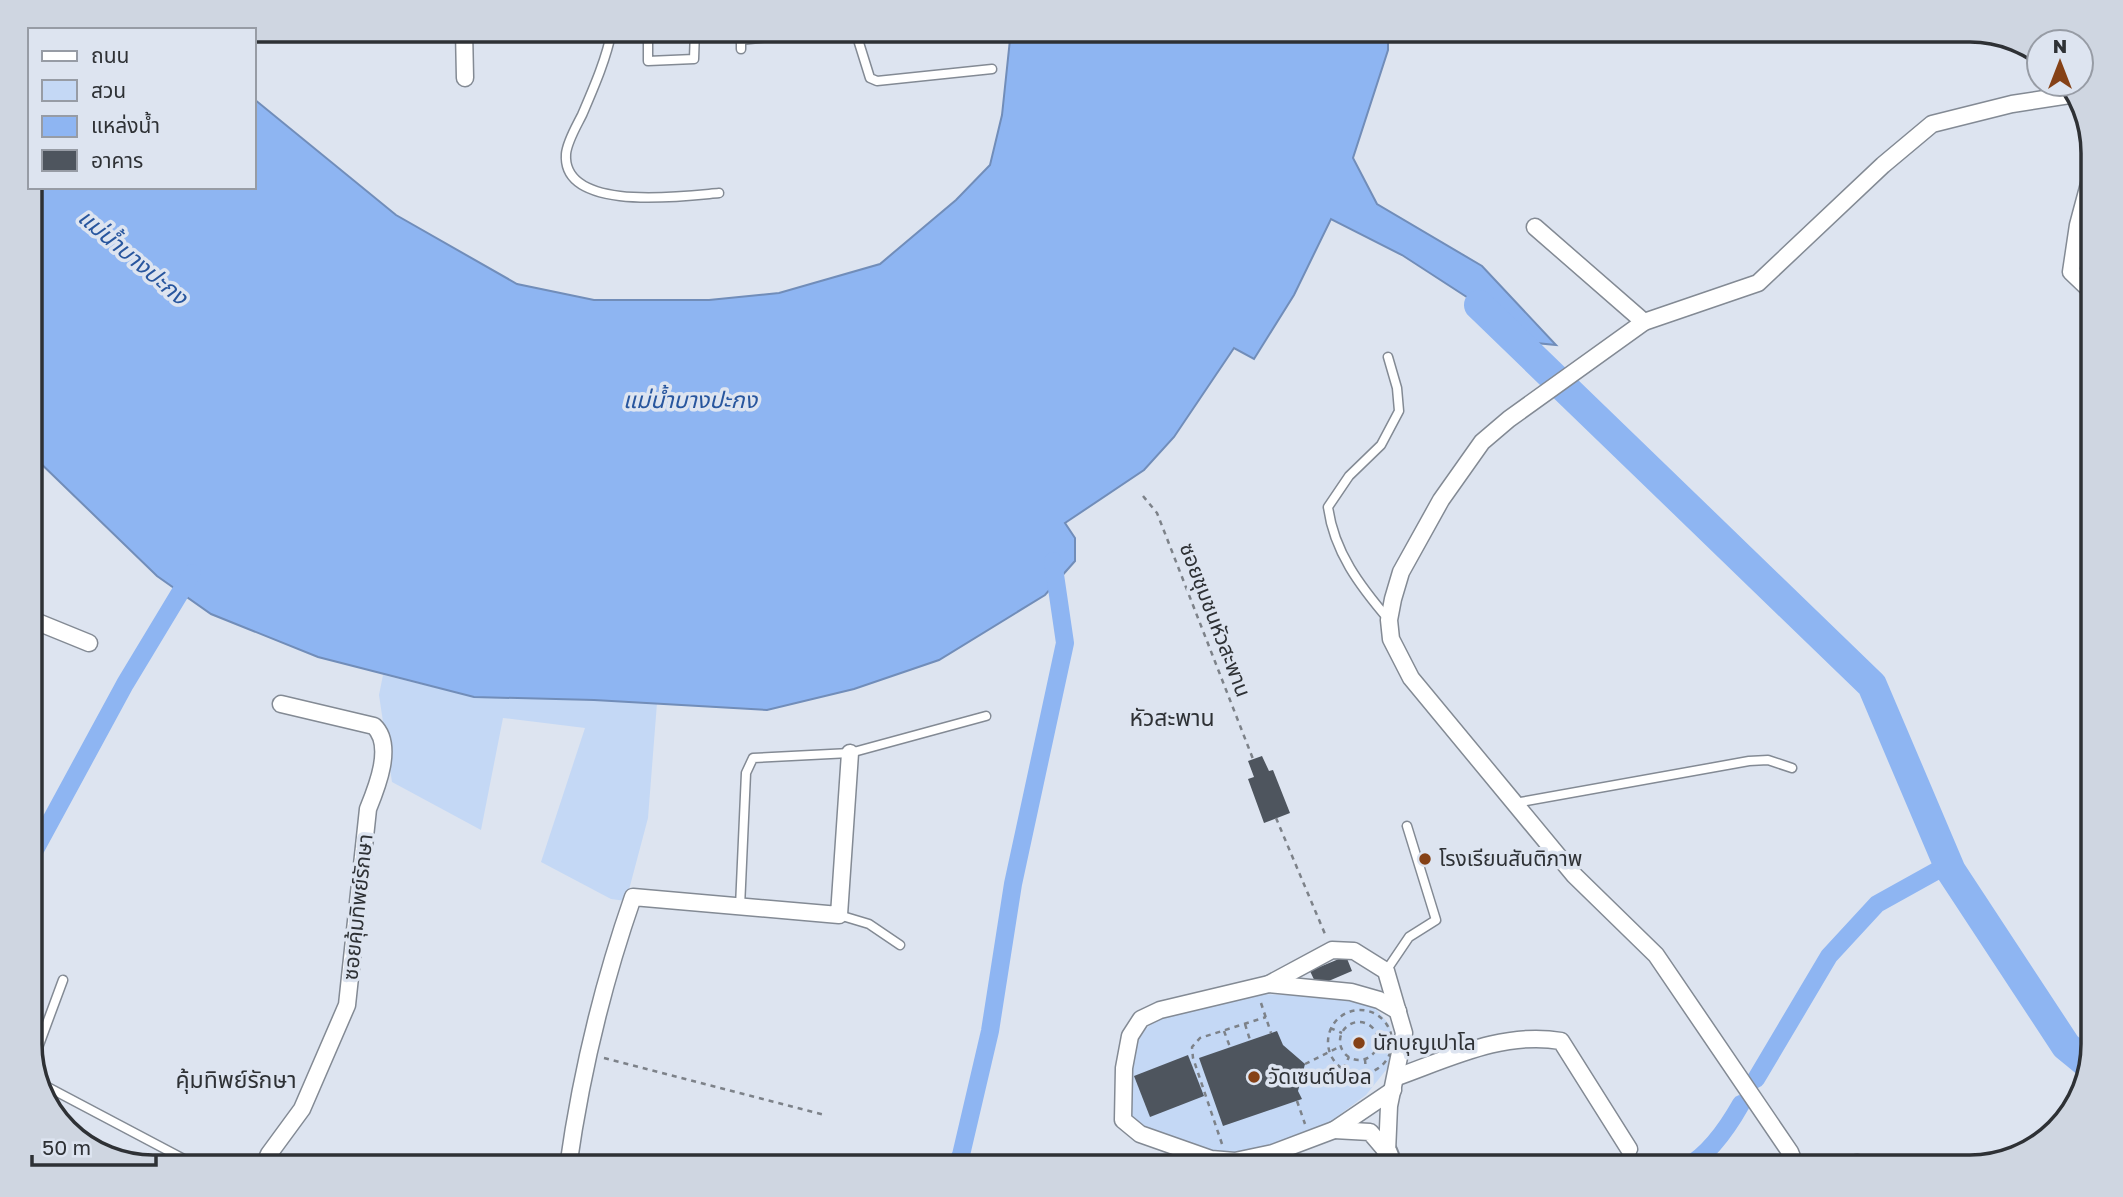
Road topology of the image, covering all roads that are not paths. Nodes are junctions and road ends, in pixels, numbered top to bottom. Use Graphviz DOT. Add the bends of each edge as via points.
graph roads {
  1 [pos="464,42"];
  2 [pos="608,42"];
  3 [pos="648,42"];
  4 [pos="695,42"];
  5 [pos="859,42"];
  6 [pos="992,69"];
  7 [pos="465,78"];
  8 [pos="2050,98"];
  9 [pos="719,193"];
  10 [pos="2081,214"];
  11 [pos="1535,227"];
  12 [pos="2081,282"];
  13 [pos="1644,322"];
  14 [pos="1388,357"];
  15 [pos="1389,620"];
  16 [pos="42,624"];
  17 [pos="89,643"];
  18 [pos="281,704"];
  19 [pos="986,716"];
  20 [pos="850,753"];
  21 [pos="1792,768"];
  22 [pos="1515,803"];
  23 [pos="1407,826"];
  24 [pos="740,908"];
  25 [pos="839,915"];
  26 [pos="901,945"];
  27 [pos="1386,971"];
  28 [pos="63,980"];
  29 [pos="1263,987"];
  30 [pos="1398,1011"];
  31 [pos="42,1037"];
  32 [pos="1395,1084"];
  33 [pos="53,1090"];
  34 [pos="1334,1130"];
  35 [pos="1629,1149"];
  36 [pos="177,1155"];
  37 [pos="268,1155"];
  38 [pos="570,1155"];
  39 [pos="1201,1155"];
  40 [pos="1260,1155"];
  41 [pos="1387,1155"];
  42 [pos="1390,1155"];
  43 [pos="1791,1155"];
  1 -- 7 [label="street"];
  2 -- 9 [label="lane" via="566,153 567,171 577,182 621,198 652,200"];
  3 -- 4 [label="lane" via="648,61 694,59"];
  5 -- 6 [label="lane" via="870,78 877,81"];
  8 -- 13 [label="street" via="1932,124 1883,164 1758,283"];
  10 -- 12 [label="street" via="2070,272"];
  11 -- 13 [label="street"];
  13 -- 15 [label="street" via="1482,442 1441,500 1401,572"];
  14 -- 15 [label="lane" via="1399,411 1381,445 1349,476 1328,507 1334,536 1351,571"];
  15 -- 22 [label="street" via="1391,639 1411,678"];
  16 -- 17 [label="street"];
  18 -- 37 [label="street, ซอยคุ้มทิพย์รักษา" via="374,726 384,742 368,810 347,1005 302,1109"];
  19 -- 20 [label="lane"];
  20 -- 24 [label="lane" via="752,758 748,764"];
  20 -- 25 [label="street"];
  21 -- 22 [label="lane" via="1768,760 1749,761"];
  22 -- 43 [label="street" via="1574,875 1656,955"];
  23 -- 27 [label="lane" via="1436,920 1409,937"];
  24 -- 25 [label="street"];
  24 -- 38 [label="street" via="633,897 599,1001"];
  25 -- 26 [label="lane" via="869,924"];
  27 -- 29 [label="street" via="1354,951 1332,950"];
  27 -- 30 [label="street"];
  28 -- 31 [label="lane"];
  29 -- 30 [label="street" via="1351,992"];
  29 -- 39 [label="street" via="1160,1010 1141,1019 1130,1036 1123,1120 1129,1127"];
  30 -- 32 [label="street" via="1404,1033"];
  32 -- 34 [label="street"];
  32 -- 35 [label="street" via="1510,1039 1561,1041"];
  32 -- 42 [label="street"];
  33 -- 36 [label="lane"];
  34 -- 40 [label="street"];
  34 -- 41 [label="street" via="1370,1132"];
}
